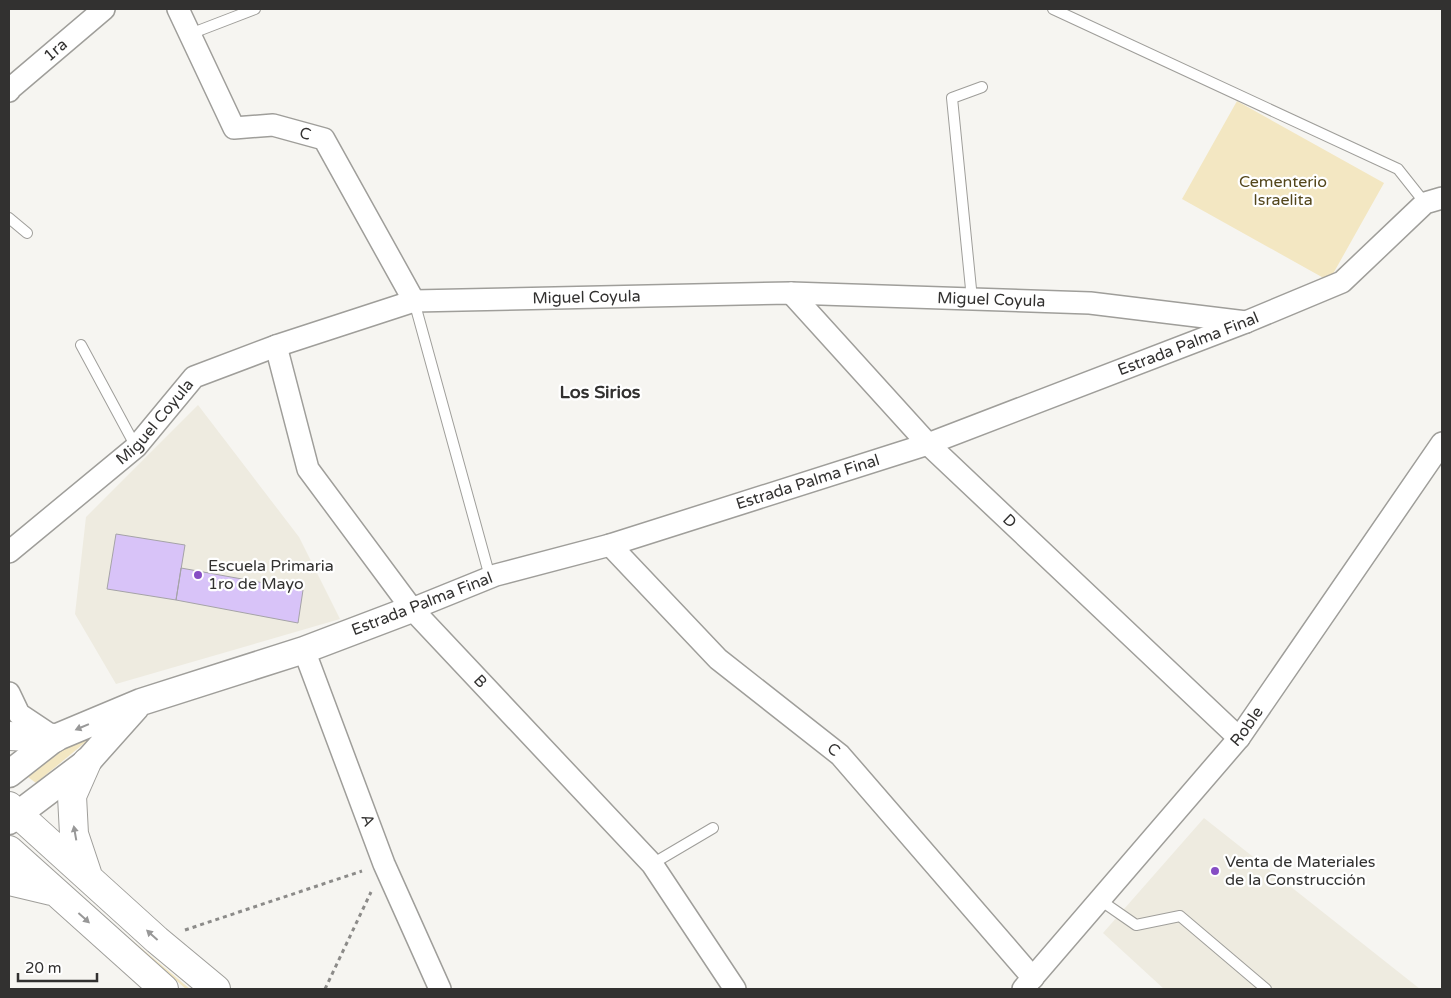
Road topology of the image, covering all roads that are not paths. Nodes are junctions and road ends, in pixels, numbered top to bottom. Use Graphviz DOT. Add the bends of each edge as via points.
graph roads {
  1 [pos="104,9"];
  2 [pos="178,9"];
  3 [pos="255,9"];
  4 [pos="1053,9"];
  5 [pos="190,34"];
  6 [pos="982,87"];
  7 [pos="9,91"];
  8 [pos="1434,200"];
  9 [pos="9,218"];
  10 [pos="27,233"];
  11 [pos="791,293"];
  12 [pos="972,299"];
  13 [pos="414,301"];
  14 [pos="1246,322"];
  15 [pos="80,345"];
  16 [pos="276,346"];
  17 [pos="1442,443"];
  18 [pos="928,444"];
  19 [pos="136,447"];
  20 [pos="610,545"];
  21 [pos="9,552"];
  22 [pos="490,577"];
  23 [pos="412,609"];
  24 [pos="304,650"];
  25 [pos="9,693"];
  26 [pos="141,702"];
  27 [pos="9,736"];
  28 [pos="55,738"];
  29 [pos="1239,738"];
  30 [pos="87,762"];
  31 [pos="9,774"];
  32 [pos="12,814"];
  33 [pos="713,828"];
  34 [pos="9,850"];
  35 [pos="652,864"];
  36 [pos="90,879"];
  37 [pos="9,881"];
  38 [pos="54,892"];
  39 [pos="1100,900"];
  40 [pos="1028,984"];
  41 [pos="164,989"];
  42 [pos="216,989"];
  43 [pos="440,989"];
  44 [pos="735,989"];
  45 [pos="1266,989"];
  1 -- 7 [label="street, 1ra"];
  2 -- 5 [label="street, C"];
  3 -- 5 [label="lane"];
  4 -- 8 [label="lane" via="1398,169"];
  5 -- 13 [label="street, C" via="234,128 272,125 324,139"];
  6 -- 12 [label="lane" via="952,98"];
  8 -- 14 [label="street, Estrada Palma Final" via="1342,282"];
  9 -- 10 [label="lane"];
  11 -- 12 [label="street, Miguel Coyula"];
  11 -- 13 [label="street, Miguel Coyula"];
  11 -- 18 [label="street, D"];
  12 -- 14 [label="street, Miguel Coyula" via="1090,303"];
  13 -- 16 [label="street, Miguel Coyula"];
  13 -- 22 [label="lane"];
  14 -- 18 [label="street, Estrada Palma Final"];
  15 -- 19 [label="lane"];
  16 -- 19 [label="street, Miguel Coyula" via="194,377"];
  16 -- 23 [label="street, B" via="308,469"];
  17 -- 29 [label="street, Roble"];
  18 -- 20 [label="street, Estrada Palma Final"];
  18 -- 29 [label="street, D"];
  19 -- 21 [label="street, Miguel Coyula"];
  20 -- 22 [label="street, Estrada Palma Final"];
  20 -- 40 [label="street, C" via="718,659 840,755"];
  22 -- 23 [label="street, Estrada Palma Final"];
  23 -- 24 [label="street, Estrada Palma Final"];
  23 -- 35 [label="street, B"];
  24 -- 26 [label="street, Estrada Palma Final"];
  24 -- 43 [label="street, A" via="384,864"];
  25 -- 28 [label="street" via="18,714"];
  26 -- 28 [label="street, Estrada Palma Final, one-way"];
  26 -- 30 [label="street"];
  27 -- 28 [label="highway"];
  28 -- 31 [label="street, Estrada Palma Final"];
  29 -- 39 [label="street, Roble"];
  30 -- 32 [label="street"];
  36 -- 30 [label="highway, one-way" via="74,834 72,796"];
  32 -- 36 [label="highway"];
  33 -- 35 [label="lane"];
  34 -- 38 [label="highway"];
  35 -- 44 [label="street, B"];
  42 -- 36 [label="highway, one-way"];
  37 -- 38 [label="highway"];
  38 -- 41 [label="highway, one-way"];
  39 -- 40 [label="street, Roble"];
  39 -- 45 [label="lane" via="1136,926 1180,916"];
}
